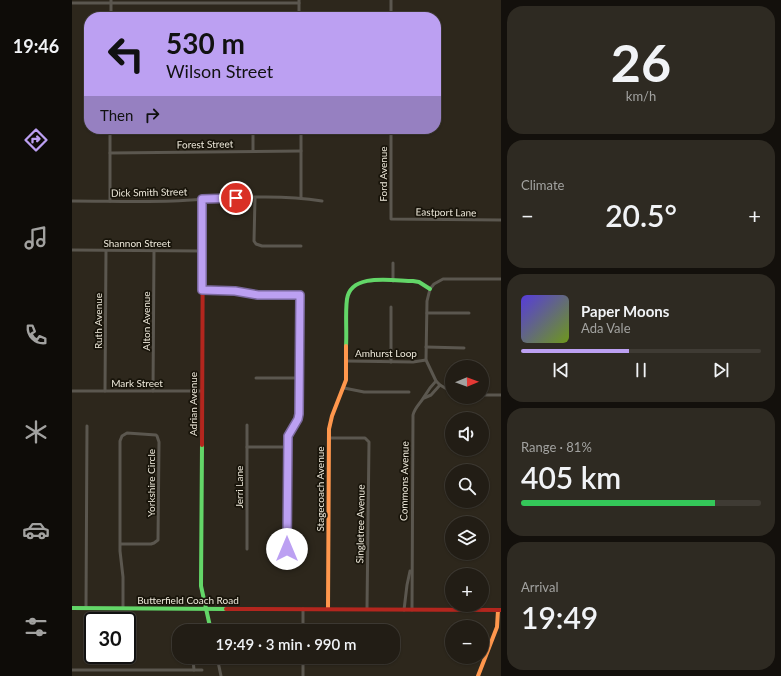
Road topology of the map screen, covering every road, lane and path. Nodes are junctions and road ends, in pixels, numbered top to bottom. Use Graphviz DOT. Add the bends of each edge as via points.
graph roads {
  1 [pos="391,0"];
  2 [pos="111,2"];
  3 [pos="168,2"];
  4 [pos="299,2"];
  5 [pos="72,3"];
  6 [pos="391,12"];
  7 [pos="110,134"];
  8 [pos="253,134"];
  9 [pos="301,134"];
  10 [pos="391,134"];
  11 [pos="253,151"];
  12 [pos="301,151"];
  13 [pos="110,153"];
  14 [pos="254,198"];
  15 [pos="301,198"];
  16 [pos="202,199"];
  17 [pos="72,201"];
  18 [pos="110,201"];
  19 [pos="322,202"];
  20 [pos="391,219"];
  21 [pos="501,220"];
  22 [pos="301,246"];
  23 [pos="72,250"];
  24 [pos="106,251"];
  25 [pos="154,251"];
  26 [pos="202,251"];
  27 [pos="393,263"];
  28 [pos="501,279"];
  29 [pos="393,281"];
  30 [pos="430,289"];
  31 [pos="202,290"];
  32 [pos="391,307"];
  33 [pos="427,312"];
  34 [pos="469,313"];
  35 [pos="426,347"];
  36 [pos="464,348"];
  37 [pos="426,360"];
  38 [pos="346,362"];
  39 [pos="391,362"];
  40 [pos="346,372"];
  41 [pos="256,378"];
  42 [pos="299,378"];
  43 [pos="436,381"];
  44 [pos="440,385"];
  45 [pos="344,388"];
  46 [pos="445,388"];
  47 [pos="72,391"];
  48 [pos="105,391"];
  49 [pos="153,391"];
  50 [pos="202,391"];
  51 [pos="409,392"];
  52 [pos="501,395"];
  53 [pos="489,396"];
  54 [pos="424,398"];
  55 [pos="247,425"];
  56 [pos="86,426"];
  57 [pos="329,438"];
  58 [pos="247,447"];
  59 [pos="288,447"];
  60 [pos="120,544"];
  61 [pos="246,549"];
  62 [pos="287,549"];
  63 [pos="411,568"];
  64 [pos="72,608"];
  65 [pos="86,608"];
  66 [pos="123,608"];
  67 [pos="206,609"];
  68 [pos="303,609"];
  69 [pos="328,609"];
  70 [pos="367,610"];
  71 [pos="404,610"];
  72 [pos="412,610"];
  73 [pos="500,610"];
  74 [pos="209,624"];
  75 [pos="303,624"];
  76 [pos="194,664"];
  77 [pos="219,664"];
  78 [pos="303,664"];
  79 [pos="72,670"];
  80 [pos="84,670"];
  81 [pos="121,670"];
  82 [pos="158,670"];
  83 [pos="194,670"];
  84 [pos="202,670"];
  85 [pos="84,676"];
  86 [pos="121,676"];
  87 [pos="158,676"];
  88 [pos="221,676"];
  89 [pos="303,676"];
  90 [pos="478,676"];
  1 -- 6 [label="street"];
  2 -- 3 [label="street"];
  2 -- 5 [label="street"];
  3 -- 4 [label="street"];
  7 -- 13 [label="street"];
  8 -- 11 [label="street"];
  9 -- 12 [label="street"];
  10 -- 20 [label="street, Ford Avenue"];
  11 -- 12 [label="street, Forest Street"];
  11 -- 13 [label="street, Forest Street"];
  12 -- 15 [label="street"];
  13 -- 18 [label="street"];
  14 -- 15 [label="street, Dick Smith Street"];
  14 -- 16 [label="street, Dick Smith Street"];
  14 -- 22 [label="street" via="256,244"];
  15 -- 19 [label="street, Dick Smith Street"];
  16 -- 18 [label="street, Dick Smith Street"];
  16 -- 26 [label="street, Adrian Avenue"];
  17 -- 18 [label="street, Dick Smith Street"];
  20 -- 21 [label="street, Eastport Lane"];
  23 -- 24 [label="street, Shannon Street"];
  24 -- 25 [label="street, Shannon Street"];
  24 -- 48 [label="street, Ruth Avenue"];
  25 -- 26 [label="street, Shannon Street"];
  25 -- 49 [label="street, Alton Avenue"];
  26 -- 31 [label="street, Adrian Avenue"];
  27 -- 29 [label="street"];
  28 -- 30 [label="street" via="443,279"];
  29 -- 30 [label="street, Amhurst Loop" via="419,282"];
  29 -- 38 [label="street, Amhurst Loop" via="363,281 350,290 347,299"];
  30 -- 33 [label="street"];
  31 -- 42 [label="street" via="258,295 300,295"];
  31 -- 50 [label="street, Adrian Avenue"];
  32 -- 39 [label="street"];
  33 -- 34 [label="street"];
  33 -- 35 [label="street"];
  35 -- 36 [label="street"];
  35 -- 37 [label="street"];
  37 -- 39 [label="street, Amhurst Loop"];
  37 -- 43 [label="street"];
  38 -- 39 [label="street, Amhurst Loop"];
  38 -- 40 [label="street, Amhurst Loop"];
  40 -- 45 [label="street, Stagecoach Avenue"];
  41 -- 42 [label="street"];
  42 -- 59 [label="street" via="299,414 288,436"];
  43 -- 44 [label="street"];
  43 -- 54 [label="street, Commons Avenue" via="427,390"];
  44 -- 46 [label="street"];
  44 -- 54 [label="street, Commons Avenue" via="431,395"];
  45 -- 51 [label="street" via="359,392"];
  45 -- 57 [label="street, Stagecoach Avenue" via="331,416"];
  47 -- 48 [label="street, Mark Street"];
  48 -- 49 [label="street, Mark Street"];
  49 -- 50 [label="street, Mark Street"];
  50 -- 67 [label="street, Adrian Avenue" via="201,586"];
  52 -- 53 [label="street"];
  54 -- 63 [label="street, Commons Avenue" via="416,406 413,415"];
  55 -- 58 [label="street, Jerri Lane"];
  56 -- 65 [label="street"];
  57 -- 69 [label="street, Stagecoach Avenue"];
  57 -- 70 [label="street, Singletree Avenue" via="362,438 367,440 369,445"];
  58 -- 59 [label="street"];
  58 -- 61 [label="street, Jerri Lane"];
  59 -- 62 [label="street"];
  60 -- 60 [label="street, Yorkshire Circle" via="121,438 127,434 156,434 159,442 158,540 154,544"];
  60 -- 66 [label="street, Yorkshire Circle"];
  63 -- 71 [label="street, Commons Avenue"];
  63 -- 72 [label="street, Commons Avenue"];
  64 -- 65 [label="street, Butterfield Coach Road"];
  65 -- 66 [label="street, Butterfield Coach Road"];
  66 -- 67 [label="street, Butterfield Coach Road"];
  67 -- 68 [label="street, Butterfield Coach Road"];
  67 -- 74 [label="street, Adrian Avenue"];
  68 -- 69 [label="street, Butterfield Coach Road"];
  68 -- 75 [label="street"];
  69 -- 70 [label="street, Butterfield Coach Road"];
  70 -- 71 [label="street, Butterfield Coach Road"];
  71 -- 72 [label="street, Butterfield Coach Road"];
  72 -- 73 [label="street, Butterfield Coach Road"];
  73 -- 90 [label="street" via="497,627"];
  76 -- 83 [label="street"];
  77 -- 88 [label="street"];
  78 -- 89 [label="street"];
  79 -- 80 [label="street"];
  80 -- 81 [label="street"];
  80 -- 85 [label="street"];
  81 -- 82 [label="street"];
  81 -- 86 [label="street"];
  82 -- 83 [label="street"];
  82 -- 87 [label="street"];
  83 -- 84 [label="street"];
}
